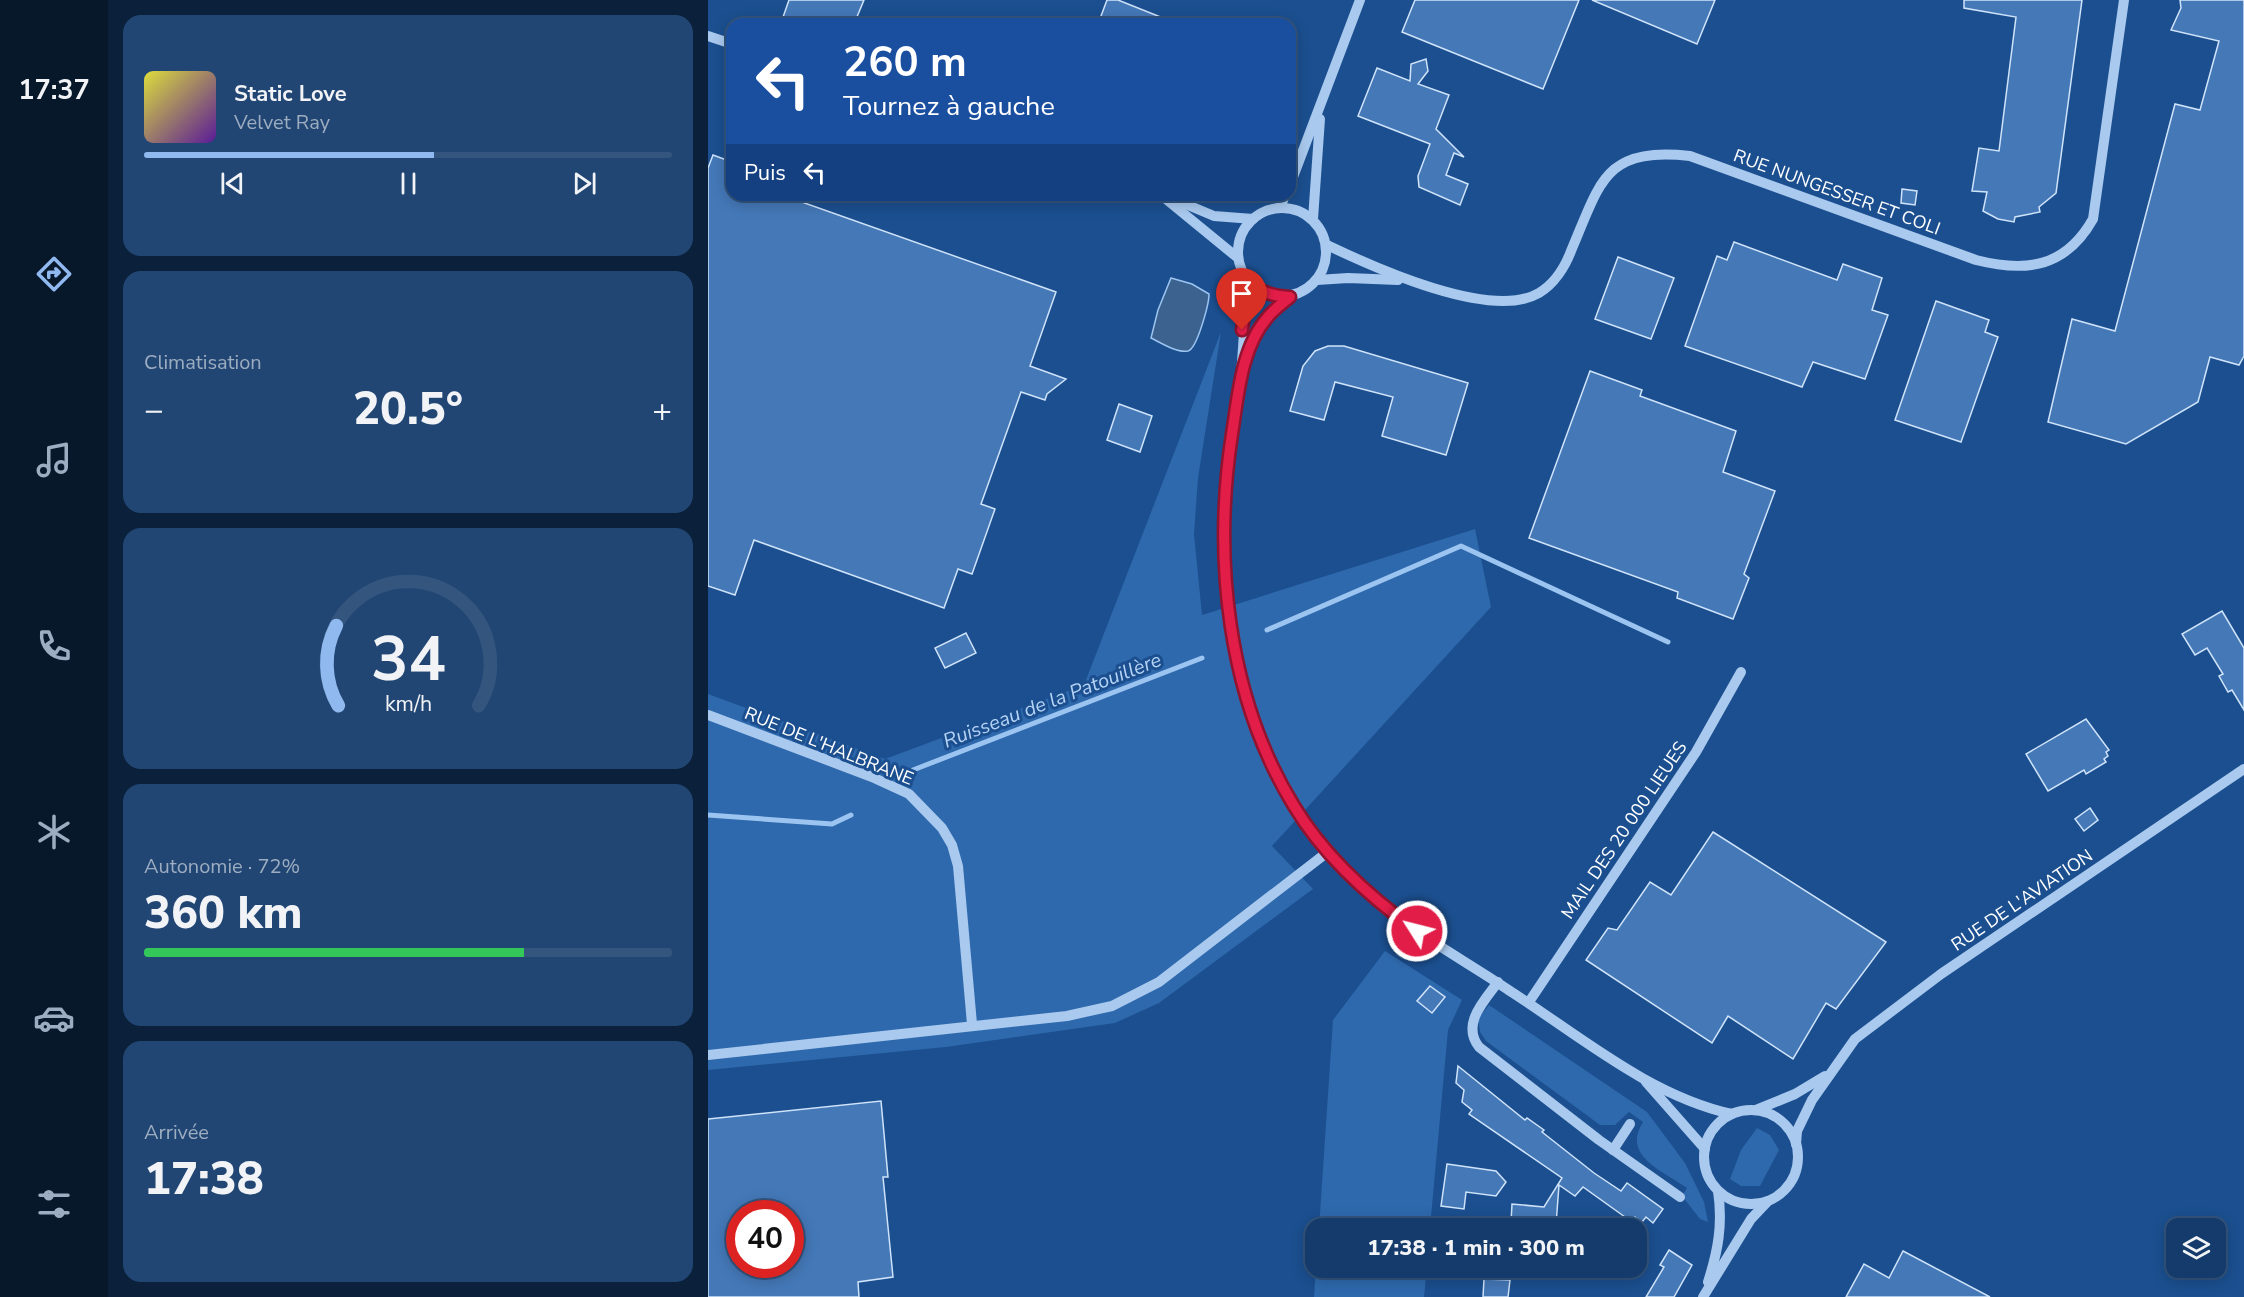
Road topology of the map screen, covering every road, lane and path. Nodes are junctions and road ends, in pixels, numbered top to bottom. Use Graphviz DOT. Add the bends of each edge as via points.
graph roads {
  1 [pos="1360,0"];
  2 [pos="2124,0"];
  3 [pos="708,36"];
  4 [pos="726,43"];
  5 [pos="1320,106"];
  6 [pos="1296,169"];
  7 [pos="1169,201"];
  8 [pos="1177,201"];
  9 [pos="1283,201"];
  10 [pos="1280,208"];
  11 [pos="1253,219"];
  12 [pos="1313,219"];
  13 [pos="1327,245"];
  14 [pos="1238,258"];
  15 [pos="1248,280"];
  16 [pos="1317,280"];
  17 [pos="1407,281"];
  18 [pos="1290,297"];
  19 [pos="1240,382"];
  20 [pos="1741,672"];
  21 [pos="708,715"];
  22 [pos="2244,769"];
  23 [pos="1329,851"];
  24 [pos="1498,982"];
  25 [pos="1529,1002"];
  26 [pos="972,1024"];
  27 [pos="708,1055"];
  28 [pos="1830,1072"];
  29 [pos="1642,1078"];
  30 [pos="1755,1111"];
  31 [pos="1732,1114"];
  32 [pos="1630,1124"];
  33 [pos="1796,1144"];
  34 [pos="1705,1149"];
  35 [pos="1613,1150"];
  36 [pos="1719,1191"];
  37 [pos="1680,1197"];
  38 [pos="1768,1201"];
  39 [pos="1703,1297"];
  1 -- 5 [label="street"];
  2 -- 17 [label="street, RUE NUNGESSER ET COLI" via="2093,219 2084,236 2048,261 2025,267 1976,260 1690,156 1664,153 1624,161 1609,175 1597,192 1561,270 1539,293 1523,300 1496,301"];
  3 -- 4 [label="street"];
  5 -- 6 [label="street"];
  5 -- 12 [label="street"];
  7 -- 14 [label="street"];
  8 -- 11 [label="street" via="1214,216"];
  9 -- 10 [label="street"];
  10 -- 11 [label="street"];
  10 -- 12 [label="street" via="1296,210"];
  11 -- 14 [label="street" via="1241,236"];
  12 -- 13 [label="street"];
  13 -- 16 [label="street" via="1323,271"];
  13 -- 17 [label="street, RUE NUNGESSER ET COLI"];
  14 -- 15 [label="street"];
  15 -- 18 [label="street" via="1262,292"];
  15 -- 19 [label="street"];
  16 -- 17 [label="street, RUE NUNGESSER ET COLI"];
  16 -- 18 [label="street"];
  18 -- 19 [label="street" via="1259,329"];
  19 -- 23 [label="street" via="1227,467 1223,528 1224,573 1233,637 1266,753 1295,809"];
  20 -- 25 [label="street, MAIL DES 20 000 LIEUES" via="1696,752"];
  21 -- 26 [label="street, RUE DE L'HALBRANE" via="872,777 909,794 934,817 952,845 958,866"];
  22 -- 28 [label="street, RUE DE L'AVIATION" via="1941,974 1855,1039"];
  23 -- 24 [label="street" via="1385,908"];
  23 -- 26 [label="street" via="1195,956 1135,997 1090,1012"];
  24 -- 25 [label="street"];
  24 -- 35 [label="street" via="1472,1022 1471,1035 1475,1041"];
  25 -- 29 [label="street"];
  26 -- 27 [label="street"];
  28 -- 30 [label="street, RUE DE L'AVIATION" via="1795,1094"];
  28 -- 33 [label="street, RUE DE L'AVIATION" via="1797,1131"];
  29 -- 31 [label="street" via="1695,1104"];
  29 -- 34 [label="street"];
  30 -- 31 [label="street"];
  30 -- 33 [label="street" via="1770,1114 1783,1123"];
  31 -- 34 [label="street" via="1714,1128"];
  32 -- 35 [label="street"];
  33 -- 38 [label="street" via="1794,1176 1784,1191"];
  34 -- 36 [label="street" via="1706,1172"];
  35 -- 37 [label="street"];
  36 -- 38 [label="street" via="1742,1203"];
  36 -- 39 [label="street" via="1718,1246"];
  38 -- 39 [label="street" via="1751,1220"];
}
